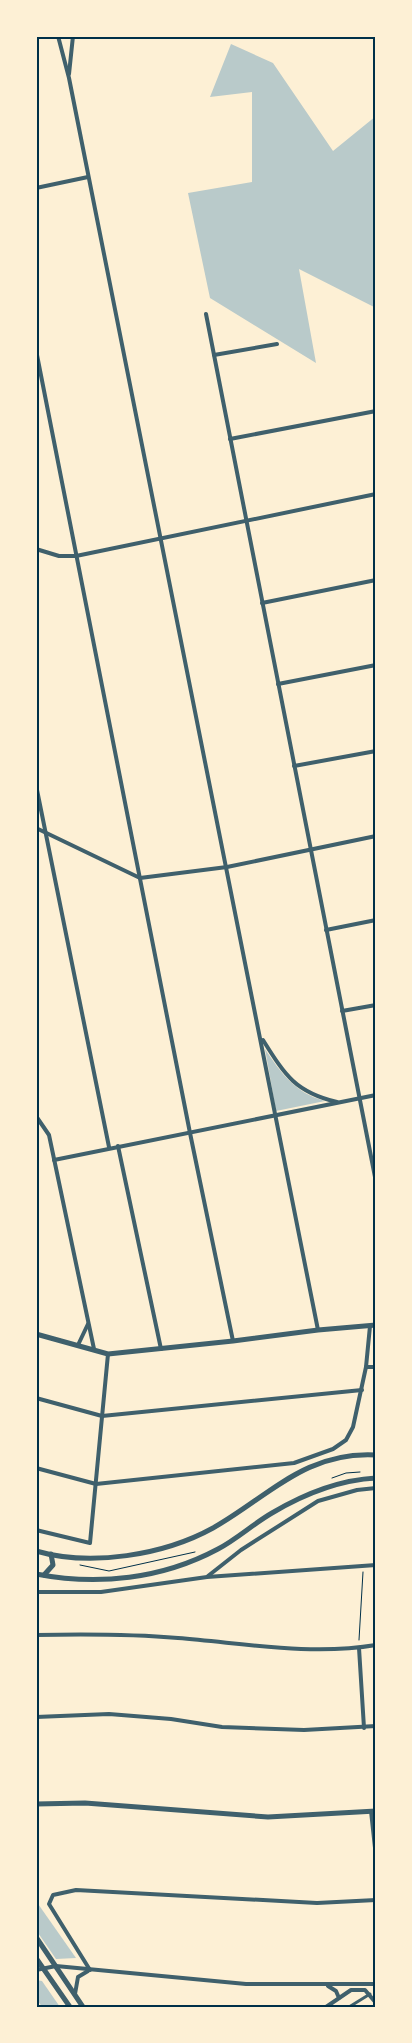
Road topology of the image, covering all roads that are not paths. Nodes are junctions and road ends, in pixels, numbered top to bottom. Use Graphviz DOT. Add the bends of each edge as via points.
graph roads {
  1 [pos="58,36"];
  2 [pos="73,36"];
  3 [pos="69,78"];
  4 [pos="88,177"];
  5 [pos="36,188"];
  6 [pos="206,314"];
  7 [pos="277,344"];
  8 [pos="36,350"];
  9 [pos="214,355"];
  10 [pos="376,411"];
  11 [pos="230,439"];
  12 [pos="376,494"];
  13 [pos="246,520"];
  14 [pos="160,538"];
  15 [pos="36,549"];
  16 [pos="76,556"];
  17 [pos="376,580"];
  18 [pos="262,603"];
  19 [pos="376,665"];
  20 [pos="278,684"];
  21 [pos="376,751"];
  22 [pos="294,766"];
  23 [pos="36,785"];
  24 [pos="36,828"];
  25 [pos="46,833"];
  26 [pos="376,836"];
  27 [pos="310,848"];
  28 [pos="227,867"];
  29 [pos="140,878"];
  30 [pos="376,920"];
  31 [pos="326,930"];
  32 [pos="376,1005"];
  33 [pos="342,1012"];
  34 [pos="261,1037"];
  35 [pos="376,1095"];
  36 [pos="358,1099"];
  37 [pos="339,1102"];
  38 [pos="36,1116"];
  39 [pos="275,1116"];
  40 [pos="190,1133"];
  41 [pos="118,1146"];
  42 [pos="110,1147"];
  43 [pos="54,1160"];
  44 [pos="376,1182"];
  45 [pos="88,1324"];
  46 [pos="373,1326"];
  47 [pos="318,1330"];
  48 [pos="36,1334"];
  49 [pos="233,1342"];
  50 [pos="78,1345"];
  51 [pos="161,1349"];
  52 [pos="94,1350"];
  53 [pos="108,1354"];
  54 [pos="366,1367"];
  55 [pos="376,1367"];
  56 [pos="362,1390"];
  57 [pos="36,1398"];
  58 [pos="102,1416"];
  59 [pos="376,1456"];
  60 [pos="36,1468"];
  61 [pos="376,1478"];
  62 [pos="96,1484"];
  63 [pos="376,1488"];
  64 [pos="36,1530"];
  65 [pos="36,1551"];
  66 [pos="51,1554"];
  67 [pos="376,1566"];
  68 [pos="36,1574"];
  69 [pos="44,1576"];
  70 [pos="207,1577"];
  71 [pos="36,1588"];
  72 [pos="43,1591"];
  73 [pos="36,1592"];
  74 [pos="36,1635"];
  75 [pos="376,1645"];
  76 [pos="359,1648"];
  77 [pos="36,1717"];
  78 [pos="376,1726"];
  79 [pos="364,1728"];
  80 [pos="36,1804"];
  81 [pos="373,1811"];
  82 [pos="376,1857"];
  83 [pos="376,1900"];
  84 [pos="36,1937"];
  85 [pos="36,1958"];
  86 [pos="56,1966"];
  87 [pos="43,1968"];
  88 [pos="36,1970"];
  89 [pos="90,1970"];
  90 [pos="376,1984"];
  91 [pos="328,1986"];
  92 [pos="75,1994"];
  93 [pos="370,1994"];
  94 [pos="339,1998"];
  95 [pos="376,2002"];
  96 [pos="70,2007"];
  97 [pos="83,2007"];
  98 [pos="326,2007"];
  99 [pos="349,2007"];
  1 -- 3 [label="street"];
  2 -- 3 [label="street"];
  3 -- 4 [label="street"];
  4 -- 5 [label="street"];
  4 -- 14 [label="street"];
  6 -- 9 [label="street"];
  7 -- 9 [label="street"];
  8 -- 16 [label="street"];
  9 -- 11 [label="street"];
  10 -- 11 [label="street"];
  11 -- 13 [label="street"];
  12 -- 13 [label="street"];
  13 -- 14 [label="street"];
  13 -- 18 [label="street"];
  14 -- 16 [label="street"];
  14 -- 28 [label="street"];
  15 -- 16 [label="street" via="59,556"];
  16 -- 29 [label="street"];
  17 -- 18 [label="street"];
  18 -- 20 [label="street"];
  19 -- 20 [label="street"];
  20 -- 22 [label="street"];
  21 -- 22 [label="street"];
  22 -- 27 [label="street"];
  23 -- 25 [label="street"];
  24 -- 25 [label="street"];
  25 -- 29 [label="street"];
  25 -- 42 [label="street"];
  26 -- 27 [label="street"];
  27 -- 28 [label="street"];
  27 -- 31 [label="street"];
  28 -- 29 [label="street"];
  28 -- 34 [label="street"];
  29 -- 40 [label="street"];
  30 -- 31 [label="street"];
  31 -- 33 [label="street"];
  32 -- 33 [label="street"];
  33 -- 36 [label="street"];
  34 -- 37 [label="street" via="281,1069 298,1087 309,1094"];
  34 -- 39 [label="street"];
  35 -- 36 [label="street"];
  36 -- 37 [label="street"];
  36 -- 44 [label="street"];
  37 -- 39 [label="street"];
  38 -- 43 [label="street" via="49,1135"];
  39 -- 40 [label="street"];
  39 -- 47 [label="street"];
  40 -- 41 [label="street"];
  40 -- 49 [label="street"];
  41 -- 42 [label="street"];
  41 -- 51 [label="street"];
  42 -- 43 [label="street"];
  43 -- 45 [label="street"];
  45 -- 50 [label="street"];
  45 -- 52 [label="street"];
  46 -- 47 [label="street"];
  46 -- 54 [label="street"];
  47 -- 49 [label="street"];
  48 -- 50 [label="street"];
  49 -- 51 [label="street"];
  50 -- 52 [label="street"];
  51 -- 53 [label="street"];
  52 -- 53 [label="street"];
  53 -- 58 [label="street"];
  54 -- 55 [label="street"];
  54 -- 56 [label="street"];
  56 -- 58 [label="street"];
  56 -- 62 [label="street" via="353,1427 346,1440 333,1449 294,1463"];
  57 -- 58 [label="street"];
  58 -- 62 [label="street"];
  59 -- 66 [label="street" via="337,1458 293,1474 212,1528 156,1550 94,1558"];
  60 -- 62 [label="street"];
  61 -- 69 [label="street" via="341,1482 319,1490 272,1513 218,1549 166,1571 106,1581"];
  62 -- 64 [label="street" via="90,1544"];
  63 -- 70 [label="street" via="318,1501 241,1550"];
  65 -- 66 [label="street"];
  66 -- 69 [label="street" via="53,1565"];
  67 -- 70 [label="street"];
  68 -- 69 [label="street"];
  70 -- 72 [label="street" via="101,1592"];
  71 -- 72 [label="street"];
  72 -- 73 [label="street"];
  74 -- 76 [label="street" via="177,1638 264,1648"];
  75 -- 76 [label="street"];
  76 -- 79 [label="street"];
  77 -- 79 [label="street" via="109,1714 222,1727"];
  78 -- 79 [label="street"];
  80 -- 81 [label="street" via="85,1803 268,1817"];
  81 -- 82 [label="street"];
  83 -- 89 [label="street" via="317,1903 76,1890 53,1895 49,1904"];
  84 -- 86 [label="street"];
  85 -- 87 [label="street"];
  86 -- 87 [label="street"];
  86 -- 89 [label="street"];
  86 -- 92 [label="street"];
  87 -- 88 [label="street"];
  87 -- 96 [label="street"];
  89 -- 91 [label="street" via="246,1984"];
  89 -- 92 [label="street" via="78,1977"];
  90 -- 91 [label="street"];
  90 -- 93 [label="street"];
  91 -- 94 [label="street" via="336,1991"];
  92 -- 97 [label="street"];
  93 -- 94 [label="street" via="355,1989"];
  93 -- 95 [label="street"];
  93 -- 99 [label="street"];
  94 -- 98 [label="street"];
}
